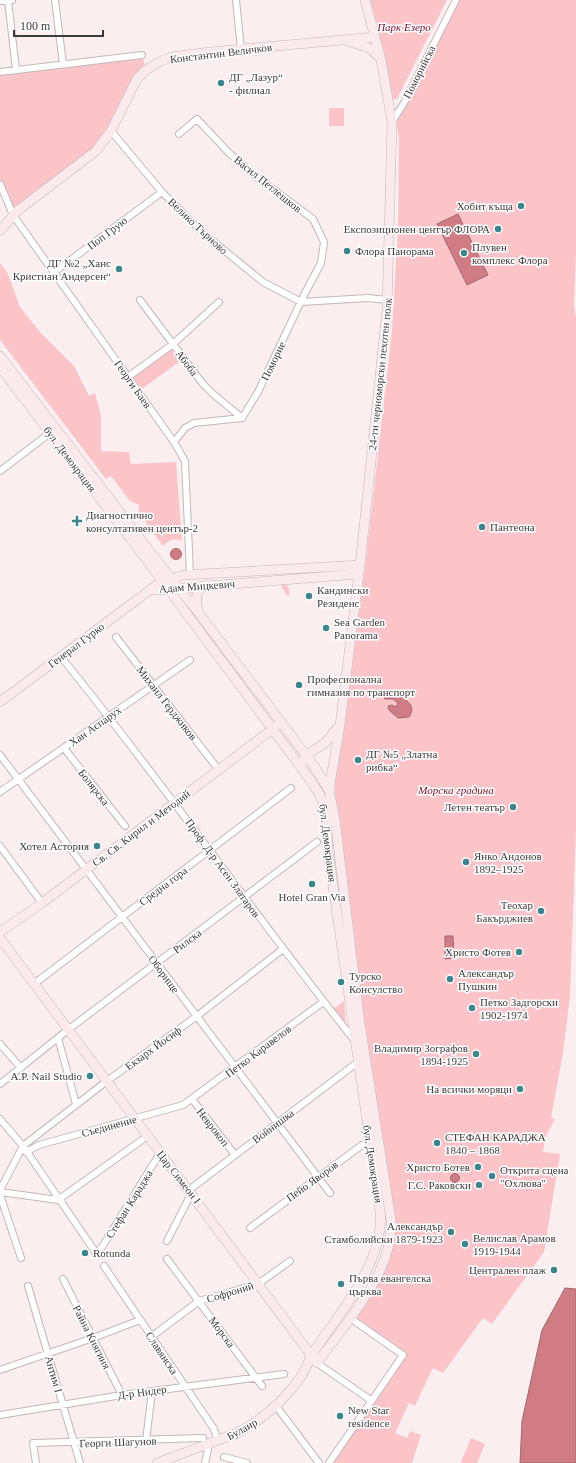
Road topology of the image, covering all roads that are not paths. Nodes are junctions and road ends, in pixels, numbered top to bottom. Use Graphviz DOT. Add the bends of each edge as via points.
graph roads {
  1 [pos="8,0"];
  2 [pos="12,0"];
  3 [pos="55,0"];
  4 [pos="236,0"];
  5 [pos="365,0"];
  6 [pos="456,0"];
  7 [pos="0,1"];
  8 [pos="370,18"];
  9 [pos="375,37"];
  10 [pos="341,40"];
  11 [pos="241,49"];
  12 [pos="142,55"];
  13 [pos="381,60"];
  14 [pos="63,64"];
  15 [pos="16,70"];
  16 [pos="0,72"];
  17 [pos="392,122"];
  18 [pos="111,131"];
  19 [pos="179,134"];
  20 [pos="0,184"];
  21 [pos="162,192"];
  22 [pos="13,215"];
  23 [pos="0,231"];
  24 [pos="320,232"];
  25 [pos="53,273"];
  26 [pos="140,300"];
  27 [pos="387,300"];
  28 [pos="219,302"];
  29 [pos="300,302"];
  30 [pos="173,344"];
  31 [pos="0,356"];
  32 [pos="0,367"];
  33 [pos="128,376"];
  34 [pos="242,418"];
  35 [pos="50,433"];
  36 [pos="174,442"];
  37 [pos="0,472"];
  38 [pos="359,570"];
  39 [pos="190,574"];
  40 [pos="171,578"];
  41 [pos="162,581"];
  42 [pos="206,585"];
  43 [pos="178,588"];
  44 [pos="151,589"];
  45 [pos="168,589"];
  46 [pos="198,612"];
  47 [pos="116,637"];
  48 [pos="61,657"];
  49 [pos="190,660"];
  50 [pos="152,685"];
  51 [pos="0,702"];
  52 [pos="108,716"];
  53 [pos="277,725"];
  54 [pos="340,725"];
  55 [pos="64,748"];
  56 [pos="0,755"];
  57 [pos="305,756"];
  58 [pos="218,769"];
  59 [pos="302,769"];
  60 [pos="18,780"];
  61 [pos="292,788"];
  62 [pos="329,790"];
  63 [pos="0,792"];
  64 [pos="174,802"];
  65 [pos="125,826"];
  66 [pos="317,842"];
  67 [pos="0,846"];
  68 [pos="210,851"];
  69 [pos="85,870"];
  70 [pos="244,898"];
  71 [pos="42,903"];
  72 [pos="121,918"];
  73 [pos="0,932"];
  74 [pos="0,938"];
  75 [pos="283,950"];
  76 [pos="157,964"];
  77 [pos="34,984"];
  78 [pos="323,1002"];
  79 [pos="197,1016"];
  80 [pos="69,1029"];
  81 [pos="58,1038"];
  82 [pos="355,1041"];
  83 [pos="0,1044"];
  84 [pos="358,1062"];
  85 [pos="21,1068"];
  86 [pos="236,1068"];
  87 [pos="107,1081"];
  88 [pos="0,1084"];
  89 [pos="192,1099"];
  90 [pos="76,1104"];
  91 [pos="0,1119"];
  92 [pos="135,1119"];
  93 [pos="276,1124"];
  94 [pos="142,1140"];
  95 [pos="373,1142"];
  96 [pos="23,1146"];
  97 [pos="26,1152"];
  98 [pos="160,1153"];
  99 [pos="235,1155"];
  100 [pos="317,1177"];
  101 [pos="0,1192"];
  102 [pos="191,1193"];
  103 [pos="330,1193"];
  104 [pos="58,1200"];
  105 [pos="250,1228"];
  106 [pos="167,1241"];
  107 [pos="20,1258"];
  108 [pos="167,1259"];
  109 [pos="290,1261"];
  110 [pos="104,1266"];
  111 [pos="63,1279"];
  112 [pos="258,1284"];
  113 [pos="28,1286"];
  114 [pos="199,1302"];
  115 [pos="350,1318"];
  116 [pos="140,1320"];
  117 [pos="151,1337"];
  118 [pos="93,1338"];
  119 [pos="48,1354"];
  120 [pos="311,1356"];
  121 [pos="318,1363"];
  122 [pos="308,1366"];
  123 [pos="0,1370"];
  124 [pos="284,1374"];
  125 [pos="257,1378"];
  126 [pos="184,1386"];
  127 [pos="262,1386"];
  128 [pos="152,1390"];
  129 [pos="122,1395"];
  130 [pos="372,1401"];
  131 [pos="62,1404"];
  132 [pos="276,1406"];
  133 [pos="0,1415"];
  134 [pos="146,1440"];
  135 [pos="218,1441"];
  136 [pos="206,1442"];
  137 [pos="74,1443"];
  138 [pos="224,1457"];
  139 [pos="36,1463"];
  140 [pos="80,1463"];
  141 [pos="157,1463"];
  142 [pos="205,1463"];
  143 [pos="247,1463"];
  144 [pos="319,1463"];
  145 [pos="329,1463"];
  1 -- 2 [label="street"];
  1 -- 7 [label="street"];
  1 -- 15 [label="street"];
  3 -- 14 [label="street"];
  4 -- 11 [label="street"];
  5 -- 8 [label="main road, 24-ти черноморски пехотен полк"];
  6 -- 17 [label="street, Поморийска"];
  8 -- 9 [label="main road, 24-ти черноморски пехотен полк"];
  8 -- 10 [label="main road" via="367,27 360,34"];
  9 -- 10 [label="main road, Константин Величков"];
  9 -- 13 [label="main road, 24-ти черноморски пехотен полк"];
  10 -- 11 [label="main road, Константин Величков"];
  10 -- 13 [label="main road" via="369,48"];
  11 -- 18 [label="main road, Константин Величков" via="171,57 150,67 132,88"];
  12 -- 14 [label="street"];
  13 -- 17 [label="main road, 24-ти черноморски пехотен полк"];
  14 -- 15 [label="street"];
  15 -- 16 [label="street"];
  17 -- 27 [label="main road, 24-ти черноморски пехотен полк"];
  18 -- 21 [label="street, Велико Търново"];
  18 -- 22 [label="main road, Константин Величков" via="85,161"];
  19 -- 24 [label="street, Васил Петлешков" via="197,118 254,175 313,219"];
  20 -- 22 [label="street, Георги Баев"];
  21 -- 25 [label="street, Поп Грую"];
  21 -- 29 [label="street, Велико Търново" via="202,232 250,273"];
  22 -- 23 [label="main road, Константин Величков"];
  22 -- 25 [label="street, Георги Баев"];
  24 -- 29 [label="street, Поморие" via="324,242 322,263"];
  25 -- 33 [label="street, Георги Баев"];
  26 -- 30 [label="street, Абоба"];
  27 -- 29 [label="street" via="368,298"];
  27 -- 38 [label="main road, 24-ти черноморски пехотен полк" via="386,330"];
  28 -- 30 [label="street"];
  29 -- 34 [label="street, Поморие" via="258,392"];
  30 -- 33 [label="street"];
  30 -- 34 [label="street, Абоба" via="212,393"];
  31 -- 40 [label="main road, бул. Демокрация"];
  32 -- 35 [label="main road, бул. Демокрация"];
  33 -- 36 [label="street, Георги Баев"];
  34 -- 36 [label="street" via="194,423 185,428"];
  35 -- 37 [label="street"];
  35 -- 41 [label="main road, бул. Демокрация"];
  36 -- 39 [label="street, Георги Баев" via="184,461"];
  38 -- 39 [label="main road, Адам Мицкевич"];
  38 -- 42 [label="main road, Адам Мицкевич"];
  38 -- 54 [label="main road, 24-ти черноморски пехотен полк"];
  39 -- 40 [label="main road, Адам Мицкевич"];
  40 -- 41 [label="main road, Адам Мицкевич"];
  40 -- 43 [label="main road, бул. Демокрация"];
  41 -- 44 [label="main road, Адам Мицкевич"];
  41 -- 45 [label="main road, бул. Демокрация"];
  42 -- 43 [label="main road, Адам Мицкевич"];
  42 -- 46 [label="main road" via="200,588 196,595"];
  43 -- 45 [label="main road, Адам Мицкевич"];
  43 -- 46 [label="main road, бул. Демокрация"];
  44 -- 45 [label="main road, Адам Мицкевич"];
  44 -- 48 [label="main road, Генерал Гурко"];
  45 -- 53 [label="main road, бул. Демокрация"];
  46 -- 53 [label="main road, бул. Демокрация"];
  47 -- 50 [label="street, Михаил Герджиков"];
  48 -- 51 [label="main road, Генерал Гурко"];
  48 -- 52 [label="street, Проф. Д-р Асен Златаров"];
  49 -- 50 [label="street, Хан Аспарух"];
  50 -- 52 [label="street, Хан Аспарух"];
  50 -- 58 [label="street, Михаил Герджиков"];
  52 -- 55 [label="street, Хан Аспарух"];
  52 -- 64 [label="street, Проф. Д-р Асен Златаров"];
  53 -- 57 [label="main road, бул. Демокрация" via="293,738"];
  53 -- 58 [label="main road, Св. Св. Кирил и Методий"];
  53 -- 59 [label="main road, бул. Демокрация"];
  54 -- 57 [label="main road" via="325,743"];
  54 -- 62 [label="main road, 24-ти черноморски пехотен полк"];
  55 -- 60 [label="street, Хан Аспарух"];
  55 -- 65 [label="street, Болярска"];
  56 -- 60 [label="street, Оборище"];
  57 -- 59 [label="main road"];
  57 -- 62 [label="main road, бул. Демокрация"];
  58 -- 64 [label="main road, Св. Св. Кирил и Методий"];
  59 -- 82 [label="main road, бул. Демокрация" via="320,794 326,812 328,851"];
  60 -- 63 [label="street, Хан Аспарух"];
  60 -- 69 [label="street, Оборище"];
  61 -- 68 [label="street, Средна гора"];
  62 -- 95 [label="main road, бул. Демокрация" via="340,854"];
  64 -- 68 [label="street, Проф. Д-р Асен Златаров"];
  64 -- 69 [label="main road, Св. Св. Кирил и Методий"];
  66 -- 70 [label="street, Рилска"];
  67 -- 71 [label="street"];
  68 -- 70 [label="street, Проф. Д-р Асен Златаров"];
  68 -- 72 [label="street, Средна гора"];
  69 -- 71 [label="main road, Св. Св. Кирил и Методий"];
  69 -- 72 [label="street, Оборище"];
  70 -- 75 [label="street, Проф. Д-р Асен Златаров"];
  70 -- 76 [label="street, Рилска"];
  71 -- 73 [label="main road, Св. Св. Кирил и Методий"];
  72 -- 76 [label="street, Оборище"];
  72 -- 77 [label="street, Средна гора"];
  74 -- 77 [label="main road, Цар Симеон I"];
  75 -- 78 [label="street, Проф. Д-р Асен Златаров"];
  75 -- 79 [label="street, Екзарх Йосиф"];
  76 -- 79 [label="street, Оборище"];
  76 -- 80 [label="street, Рилска"];
  77 -- 80 [label="main road, Цар Симеон I"];
  78 -- 82 [label="street, Проф. Д-р Асен Златаров"];
  78 -- 86 [label="street, Петко Каравелов"];
  79 -- 86 [label="street, Оборище"];
  79 -- 87 [label="street, Екзарх Йосиф"];
  80 -- 81 [label="street, Рилска"];
  80 -- 87 [label="main road, Цар Симеон I"];
  81 -- 85 [label="street, Рилска"];
  81 -- 90 [label="street"];
  82 -- 84 [label="main road, бул. Демокрация"];
  83 -- 85 [label="street"];
  84 -- 93 [label="street, Войнишка"];
  84 -- 95 [label="main road, бул. Демокрация"];
  85 -- 88 [label="street, Рилска"];
  86 -- 89 [label="street, Петко Каравелов"];
  86 -- 93 [label="street, Оборище"];
  87 -- 90 [label="street, Екзарх Йосиф"];
  87 -- 92 [label="main road, Цар Симеон I"];
  89 -- 92 [label="street, Съединение" via="183,1105"];
  89 -- 99 [label="street, Неврокоп"];
  90 -- 96 [label="street, Екзарх Йосиф"];
  91 -- 96 [label="street"];
  92 -- 97 [label="street, Съединение" via="39,1145"];
  92 -- 98 [label="main road, Цар Симеон I"];
  93 -- 99 [label="street, Войнишка"];
  93 -- 100 [label="street, Оборище"];
  94 -- 104 [label="street"];
  95 -- 100 [label="street, Пейо Яворов" via="362,1146"];
  95 -- 115 [label="main road, бул. Демокрация" via="391,1220 390,1243 378,1276"];
  95 -- 120 [label="main road, бул. Демокрация" via="381,1221 378,1240 368,1270"];
  96 -- 97 [label="street"];
  96 -- 101 [label="street"];
  97 -- 104 [label="street"];
  98 -- 102 [label="main road, Цар Симеон I"];
  98 -- 104 [label="street, Стефан Караджа" via="96,1253"];
  99 -- 102 [label="street, Войнишка"];
  100 -- 103 [label="street, Оборище"];
  100 -- 105 [label="street, Пейо Яворов"];
  101 -- 104 [label="street"];
  101 -- 107 [label="street"];
  102 -- 106 [label="street"];
  102 -- 112 [label="main road, Цар Симеон I"];
  108 -- 114 [label="street, Морска"];
  109 -- 112 [label="street, Софроний"];
  110 -- 116 [label="street, Славянска"];
  111 -- 118 [label="street, Райна Княгиня"];
  112 -- 114 [label="street, Софроний"];
  112 -- 120 [label="main road, Цар Симеон I"];
  113 -- 119 [label="street, Антим I"];
  114 -- 117 [label="street, Софроний"];
  114 -- 125 [label="street, Морска"];
  115 -- 121 [label="main road, бул. Демокрация"];
  115 -- 130 [label="street" via="403,1355"];
  116 -- 117 [label="street, Славянска"];
  116 -- 118 [label="street"];
  117 -- 126 [label="street, Славянска"];
  118 -- 119 [label="street"];
  118 -- 129 [label="street, Райна Княгиня"];
  119 -- 123 [label="street"];
  119 -- 131 [label="street, Антим I"];
  120 -- 121 [label="main road, Цар Симеон I"];
  120 -- 122 [label="main road, Булаир"];
  121 -- 122 [label="main road"];
  121 -- 130 [label="street, Цар Симеон I"];
  122 -- 132 [label="main road, Булаир"];
  124 -- 125 [label="street, Д-р Нидер"];
  125 -- 126 [label="street, Д-р Нидер"];
  125 -- 127 [label="street, Морска"];
  126 -- 128 [label="street, Д-р Нидер"];
  126 -- 135 [label="street, Славянска" via="214,1429"];
  128 -- 129 [label="street, Д-р Нидер"];
  128 -- 134 [label="street"];
  129 -- 131 [label="street, Д-р Нидер"];
  130 -- 145 [label="street"];
  131 -- 133 [label="street, Д-р Нидер"];
  131 -- 137 [label="street, Антим I"];
  132 -- 135 [label="main road, Булаир" via="249,1427"];
  132 -- 144 [label="street"];
  134 -- 136 [label="street, Георги Шагунов"];
  134 -- 137 [label="street, Георги Шагунов"];
  135 -- 136 [label="main road, Булаир"];
  136 -- 141 [label="main road, Булаир"];
  136 -- 142 [label="street"];
  137 -- 139 [label="street, Георги Шагунов" via="33,1443"];
  137 -- 140 [label="street, Антим I"];
  138 -- 143 [label="street"];
}
